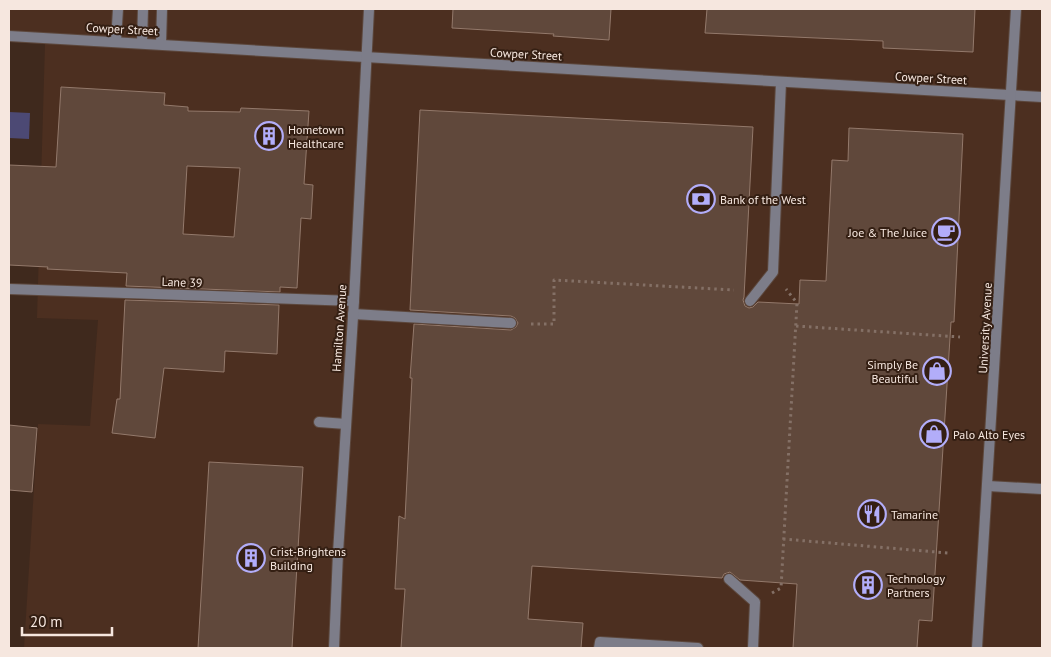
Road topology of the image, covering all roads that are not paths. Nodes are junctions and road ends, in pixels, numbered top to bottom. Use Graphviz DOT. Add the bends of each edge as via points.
graph roads {
  1 [pos="118,9"];
  2 [pos="143,9"];
  3 [pos="162,9"];
  4 [pos="369,9"];
  5 [pos="1016,9"];
  6 [pos="9,36"];
  7 [pos="116,42"];
  8 [pos="142,43"];
  9 [pos="161,44"];
  10 [pos="366,58"];
  11 [pos="781,82"];
  12 [pos="1011,95"];
  13 [pos="1042,97"];
  14 [pos="9,289"];
  15 [pos="354,301"];
  16 [pos="750,301"];
  17 [pos="353,314"];
  18 [pos="510,323"];
  19 [pos="320,422"];
  20 [pos="346,424"];
  21 [pos="988,486"];
  22 [pos="1042,489"];
  23 [pos="729,579"];
  24 [pos="334,648"];
  25 [pos="599,648"];
  26 [pos="698,648"];
  27 [pos="753,648"];
  28 [pos="977,648"];
  1 -- 7 [label="street"];
  2 -- 8 [label="street"];
  3 -- 9 [label="street"];
  4 -- 10 [label="street, Hamilton Avenue"];
  5 -- 12 [label="street, University Avenue"];
  6 -- 7 [label="street, Cowper Street"];
  7 -- 8 [label="street, Cowper Street"];
  8 -- 9 [label="street, Cowper Street"];
  9 -- 10 [label="street, Cowper Street"];
  10 -- 11 [label="street, Cowper Street"];
  10 -- 15 [label="street, Hamilton Avenue"];
  11 -- 12 [label="street, Cowper Street"];
  11 -- 16 [label="street" via="773,272"];
  12 -- 13 [label="street, Cowper Street"];
  12 -- 21 [label="street, University Avenue"];
  14 -- 15 [label="street, Lane 39"];
  15 -- 17 [label="street, Hamilton Avenue"];
  17 -- 18 [label="street"];
  17 -- 20 [label="street, Hamilton Avenue"];
  19 -- 20 [label="street"];
  20 -- 24 [label="street, Hamilton Avenue"];
  21 -- 22 [label="street"];
  21 -- 28 [label="street, University Avenue"];
  23 -- 27 [label="street" via="755,602"];
  25 -- 26 [label="street" via="600,642"];
}
